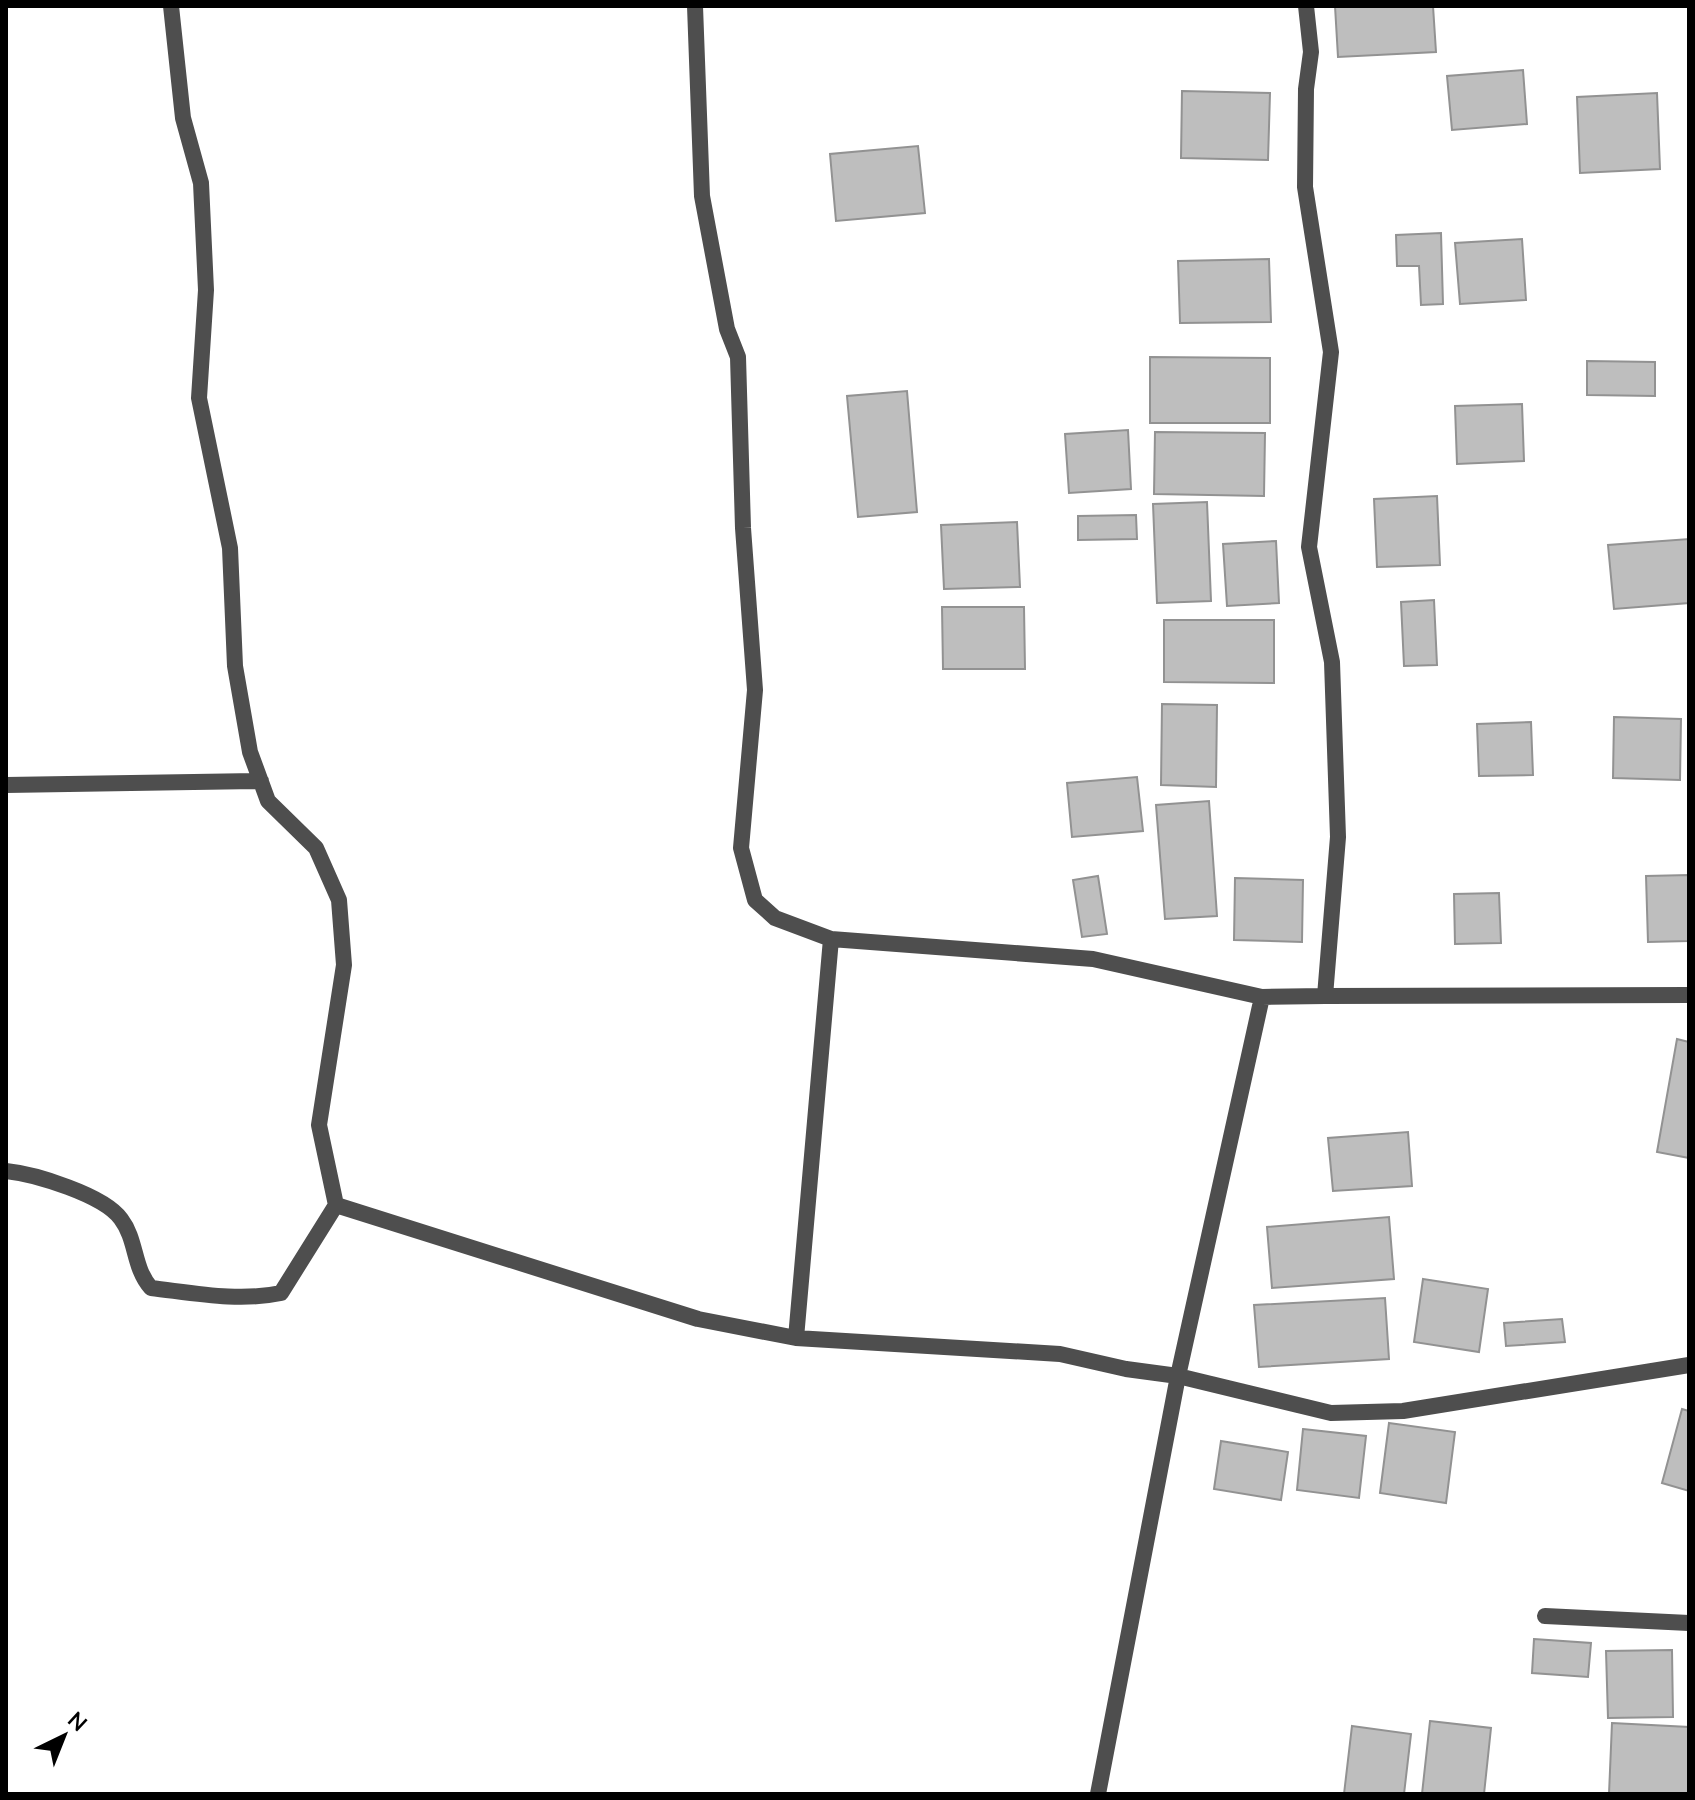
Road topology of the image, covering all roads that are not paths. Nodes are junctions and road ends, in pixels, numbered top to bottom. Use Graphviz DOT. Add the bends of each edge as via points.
graph roads {
  1 [pos="171,6"];
  2 [pos="695,6"];
  3 [pos="1306,6"];
  4 [pos="261,781"];
  5 [pos="6,785"];
  6 [pos="831,939"];
  7 [pos="1689,995"];
  8 [pos="1325,996"];
  9 [pos="1262,997"];
  10 [pos="6,1171"];
  11 [pos="336,1205"];
  12 [pos="796,1338"];
  13 [pos="1689,1365"];
  14 [pos="1178,1376"];
  15 [pos="1545,1616"];
  16 [pos="1689,1623"];
  17 [pos="1098,1794"];
  1 -- 4 [label="street" via="183,118 201,183 206,290 199,398 230,548 235,666 250,752"];
  2 -- 6 [label="street" via="702,196 727,329 738,357 755,690 741,848 755,900 775,918"];
  3 -- 8 [label="street" via="1311,52 1305,187 1331,352 1309,547 1332,662 1338,837"];
  4 -- 5 [label="street"];
  4 -- 11 [label="street" via="268,801 316,848 339,900 344,965 319,1125"];
  6 -- 9 [label="street" via="1093,959"];
  6 -- 12 [label="street"];
  7 -- 8 [label="street"];
  8 -- 9 [label="street"];
  9 -- 14 [label="street"];
  10 -- 11 [label="street" via="96,1198 121,1218 141,1277 151,1288 176,1291 255,1298 281,1293"];
  11 -- 12 [label="street" via="698,1319"];
  12 -- 14 [label="street" via="1060,1354"];
  13 -- 14 [label="street" via="1416,1409 1331,1413"];
  14 -- 17 [label="street"];
  15 -- 16 [label="street"];
}
